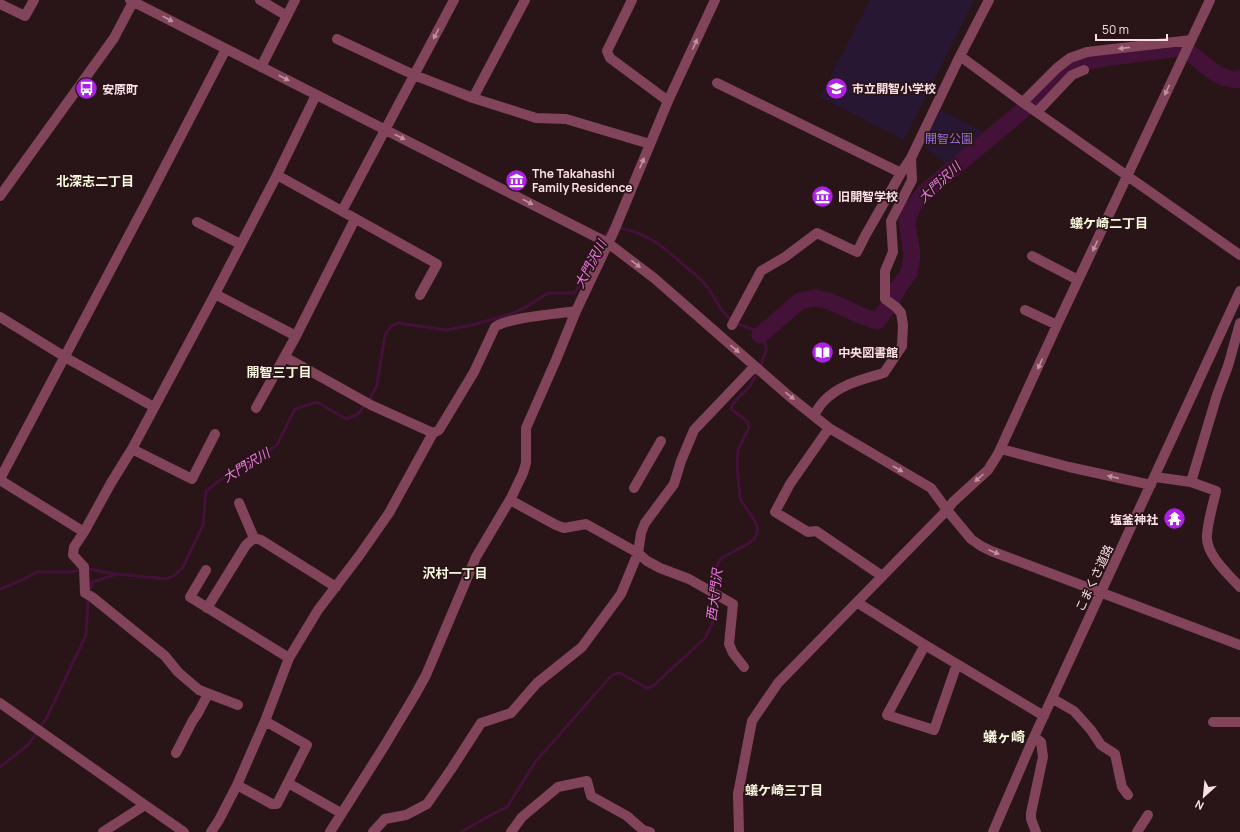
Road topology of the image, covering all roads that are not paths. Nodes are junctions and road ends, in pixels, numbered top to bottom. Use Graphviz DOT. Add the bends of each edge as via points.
graph roads {
  1 [pos="34,0"];
  2 [pos="260,0"];
  3 [pos="296,0"];
  4 [pos="454,0"];
  5 [pos="524,0"];
  6 [pos="632,0"];
  7 [pos="715,0"];
  8 [pos="989,0"];
  9 [pos="1210,0"];
  10 [pos="132,1"];
  11 [pos="0,4"];
  12 [pos="287,16"];
  13 [pos="337,39"];
  14 [pos="1187,47"];
  15 [pos="226,49"];
  16 [pos="960,56"];
  17 [pos="261,66"];
  18 [pos="1084,70"];
  19 [pos="414,75"];
  20 [pos="717,83"];
  21 [pos="316,95"];
  22 [pos="473,98"];
  23 [pos="668,101"];
  24 [pos="1024,103"];
  25 [pos="1035,111"];
  26 [pos="385,130"];
  27 [pos="650,144"];
  28 [pos="911,158"];
  29 [pos="901,174"];
  30 [pos="277,175"];
  31 [pos="1127,176"];
  32 [pos="0,196"];
  33 [pos="342,211"];
  34 [pos="355,219"];
  35 [pos="197,222"];
  36 [pos="604,241"];
  37 [pos="240,244"];
  38 [pos="1240,255"];
  39 [pos="1032,256"];
  40 [pos="1078,280"];
  41 [pos="1240,292"];
  42 [pos="215,294"];
  43 [pos="420,295"];
  44 [pos="1025,310"];
  45 [pos="576,311"];
  46 [pos="0,317"];
  47 [pos="733,323"];
  48 [pos="1240,323"];
  49 [pos="1057,325"];
  50 [pos="296,336"];
  51 [pos="65,357"];
  52 [pos="285,357"];
  53 [pos="758,368"];
  54 [pos="154,407"];
  55 [pos="256,408"];
  56 [pos="814,415"];
  57 [pos="829,428"];
  58 [pos="433,433"];
  59 [pos="214,434"];
  60 [pos="661,442"];
  61 [pos="132,449"];
  62 [pos="1001,449"];
  63 [pos="0,480"];
  64 [pos="1153,481"];
  65 [pos="1191,482"];
  66 [pos="634,488"];
  67 [pos="510,500"];
  68 [pos="239,503"];
  69 [pos="947,510"];
  70 [pos="84,532"];
  71 [pos="254,538"];
  72 [pos="638,553"];
  73 [pos="206,570"];
  74 [pos="882,576"];
  75 [pos="336,586"];
  76 [pos="1240,587"];
  77 [pos="1101,593"];
  78 [pos="858,603"];
  79 [pos="207,608"];
  80 [pos="925,645"];
  81 [pos="1240,645"];
  82 [pos="289,658"];
  83 [pos="957,664"];
  84 [pos="744,667"];
  85 [pos="208,694"];
  86 [pos="1053,699"];
  87 [pos="0,703"];
  88 [pos="238,705"];
  89 [pos="1044,716"];
  90 [pos="265,721"];
  91 [pos="1213,722"];
  92 [pos="1240,722"];
  93 [pos="1034,737"];
  94 [pos="176,753"];
  95 [pos="288,783"];
  96 [pos="237,785"];
  97 [pos="1128,795"];
  98 [pos="145,805"];
  99 [pos="341,813"];
  100 [pos="1148,815"];
  101 [pos="645,831"];
  102 [pos="103,832"];
  103 [pos="184,832"];
  104 [pos="211,832"];
  105 [pos="330,832"];
  106 [pos="373,832"];
  107 [pos="511,832"];
  108 [pos="739,832"];
  109 [pos="993,832"];
  110 [pos="1036,832"];
  111 [pos="1137,832"];
  1 -- 11 [label="street" via="25,16"];
  2 -- 12 [label="street"];
  3 -- 12 [label="street"];
  4 -- 19 [label="street, one-way"];
  5 -- 22 [label="street"];
  6 -- 23 [label="street" via="607,51 608,55"];
  23 -- 7 [label="street, one-way"];
  8 -- 16 [label="street"];
  9 -- 14 [label="street"];
  10 -- 15 [label="street, one-way"];
  10 -- 32 [label="street" via="114,38"];
  12 -- 17 [label="street"];
  13 -- 19 [label="street"];
  14 -- 24 [label="street, one-way" via="1087,52 1075,56 1057,68"];
  14 -- 31 [label="street, one-way"];
  15 -- 17 [label="street"];
  15 -- 51 [label="street"];
  16 -- 24 [label="street"];
  16 -- 28 [label="street"];
  17 -- 21 [label="street, one-way"];
  18 -- 25 [label="street" via="1072,75"];
  19 -- 22 [label="street"];
  19 -- 26 [label="street"];
  20 -- 29 [label="street"];
  21 -- 26 [label="street"];
  21 -- 30 [label="street"];
  22 -- 27 [label="street" via="536,118 566,119"];
  23 -- 27 [label="street"];
  24 -- 25 [label="street"];
  25 -- 31 [label="street"];
  26 -- 33 [label="street"];
  26 -- 36 [label="street, one-way"];
  36 -- 27 [label="street, one-way" via="615,228"];
  28 -- 29 [label="street"];
  28 -- 56 [label="street" via="912,180 891,221 893,252 885,271 885,300 901,313 902,346 884,373 856,381 837,391 823,402"];
  29 -- 47 [label="street" via="857,252 817,233 761,271"];
  30 -- 33 [label="street"];
  30 -- 37 [label="street"];
  31 -- 38 [label="street"];
  31 -- 40 [label="street, one-way"];
  33 -- 34 [label="street"];
  34 -- 43 [label="street" via="437,264"];
  34 -- 50 [label="street"];
  35 -- 37 [label="street"];
  36 -- 45 [label="street"];
  36 -- 53 [label="street, one-way" via="654,278"];
  37 -- 42 [label="street"];
  39 -- 40 [label="street"];
  40 -- 49 [label="street"];
  41 -- 64 [label="street, こまくさ道路"];
  42 -- 50 [label="street"];
  42 -- 54 [label="street"];
  44 -- 49 [label="street"];
  45 -- 58 [label="street" via="515,320 500,323 495,327 474,372 439,430"];
  45 -- 67 [label="street" via="526,428 526,463"];
  46 -- 51 [label="street"];
  48 -- 65 [label="street"];
  49 -- 62 [label="street, one-way"];
  50 -- 52 [label="street"];
  51 -- 54 [label="street"];
  51 -- 63 [label="street"];
  52 -- 55 [label="street"];
  52 -- 58 [label="street" via="367,403"];
  53 -- 56 [label="street, one-way"];
  53 -- 72 [label="street" via="694,430 674,484 645,523"];
  54 -- 61 [label="street"];
  56 -- 57 [label="street"];
  57 -- 69 [label="street, one-way" via="931,488"];
  57 -- 74 [label="street" via="790,484 775,512 808,532 816,531"];
  58 -- 75 [label="street" via="389,513"];
  59 -- 61 [label="street" via="192,479"];
  60 -- 66 [label="street"];
  61 -- 70 [label="street"];
  64 -- 62 [label="street, one-way" via="1069,467"];
  62 -- 69 [label="street, one-way" via="988,470"];
  63 -- 70 [label="street"];
  64 -- 65 [label="street"];
  64 -- 77 [label="street, こまくさ道路"];
  65 -- 76 [label="street" via="1216,491 1207,536 1209,546 1214,556"];
  67 -- 72 [label="street" via="564,528 586,524"];
  67 -- 99 [label="street" via="476,557 415,695"];
  68 -- 71 [label="street"];
  69 -- 74 [label="street"];
  69 -- 77 [label="street, one-way" via="971,539 981,546"];
  70 -- 85 [label="street" via="74,547 73,555 84,567 85,594 165,656 178,672 199,690"];
  71 -- 75 [label="street"];
  71 -- 79 [label="street" via="246,545"];
  72 -- 84 [label="street" via="660,568 689,579 733,604 730,644 733,653"];
  72 -- 106 [label="street" via="621,594 582,647 537,683 511,713 481,723 427,804 406,815 385,819"];
  73 -- 79 [label="street" via="190,597"];
  74 -- 78 [label="street"];
  75 -- 82 [label="street"];
  77 -- 81 [label="street"];
  77 -- 86 [label="street, こまくさ道路"];
  78 -- 80 [label="street"];
  78 -- 108 [label="street" via="778,683 752,721 738,794"];
  79 -- 82 [label="street"];
  80 -- 83 [label="street"];
  80 -- 83 [label="street" via="887,715 934,730"];
  82 -- 90 [label="street"];
  83 -- 89 [label="street"];
  85 -- 88 [label="street"];
  85 -- 94 [label="street"];
  86 -- 89 [label="street, こまくさ道路"];
  86 -- 97 [label="street" via="1074,711 1101,745 1115,754 1122,787"];
  87 -- 98 [label="street"];
  89 -- 93 [label="street, こまくさ道路"];
  90 -- 95 [label="street" via="307,746"];
  90 -- 96 [label="street"];
  91 -- 92 [label="street"];
  93 -- 109 [label="street, こまくさ道路"];
  93 -- 110 [label="street" via="1041,742 1043,757 1030,819"];
  95 -- 96 [label="street" via="277,804 272,804"];
  95 -- 99 [label="street"];
  96 -- 104 [label="street"];
  98 -- 102 [label="street"];
  98 -- 103 [label="street"];
  99 -- 105 [label="street"];
  100 -- 111 [label="street"];
  101 -- 107 [label="street" via="627,816 591,796 587,781 558,787 522,817"];
}
